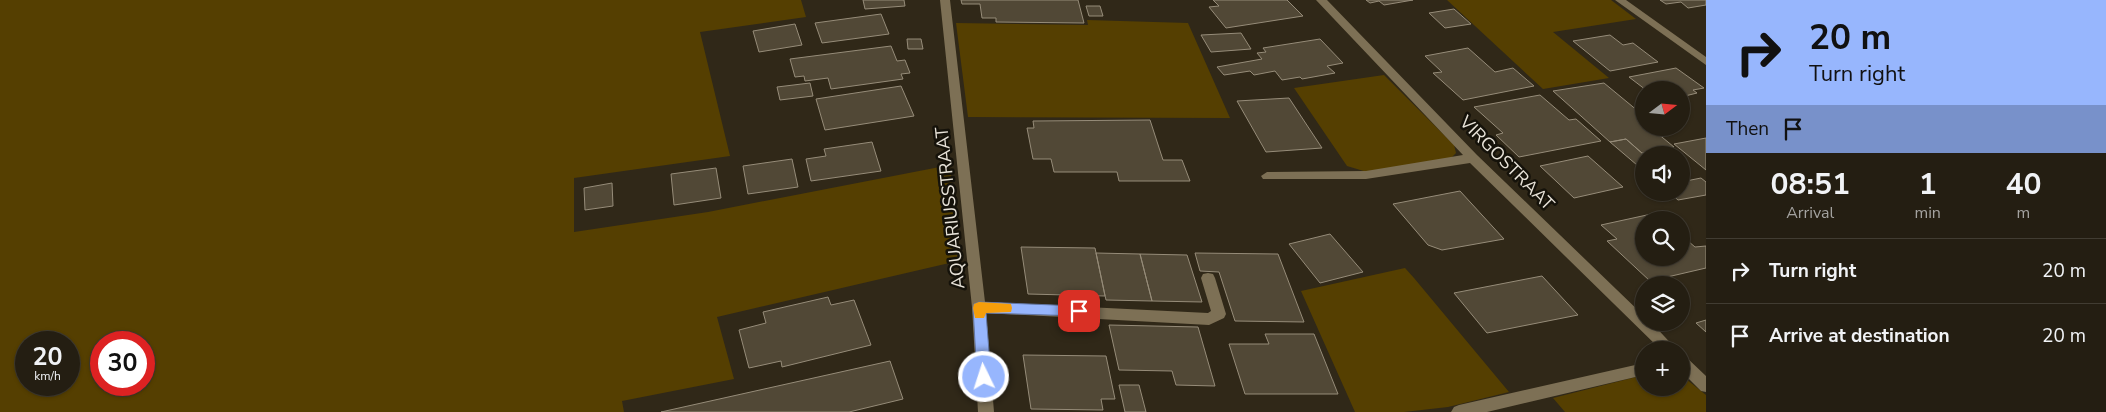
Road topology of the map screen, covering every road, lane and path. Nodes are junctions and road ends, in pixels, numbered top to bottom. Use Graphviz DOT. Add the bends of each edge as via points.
graph roads {
  1 [pos="945,0"];
  2 [pos="1321,0"];
  3 [pos="1620,0"];
  4 [pos="1706,62"];
  5 [pos="1473,158"];
  6 [pos="1267,176"];
  7 [pos="1208,278"];
  8 [pos="979,308"];
  9 [pos="1661,341"];
  10 [pos="1635,371"];
  11 [pos="1690,371"];
  12 [pos="1706,386"];
  13 [pos="986,412"];
  14 [pos="1459,412"];
  1 -- 8 [label="street, AQUARIUSSTRAAT"];
  2 -- 5 [label="street, VIRGOSTRAAT"];
  3 -- 4 [label="street"];
  5 -- 6 [label="street" via="1366,176"];
  5 -- 9 [label="street, VIRGOSTRAAT"];
  7 -- 8 [label="street" via="1219,314 1209,319"];
  8 -- 13 [label="street, AQUARIUSSTRAAT"];
  10 -- 14 [label="street"];
  11 -- 12 [label="street"];
}
